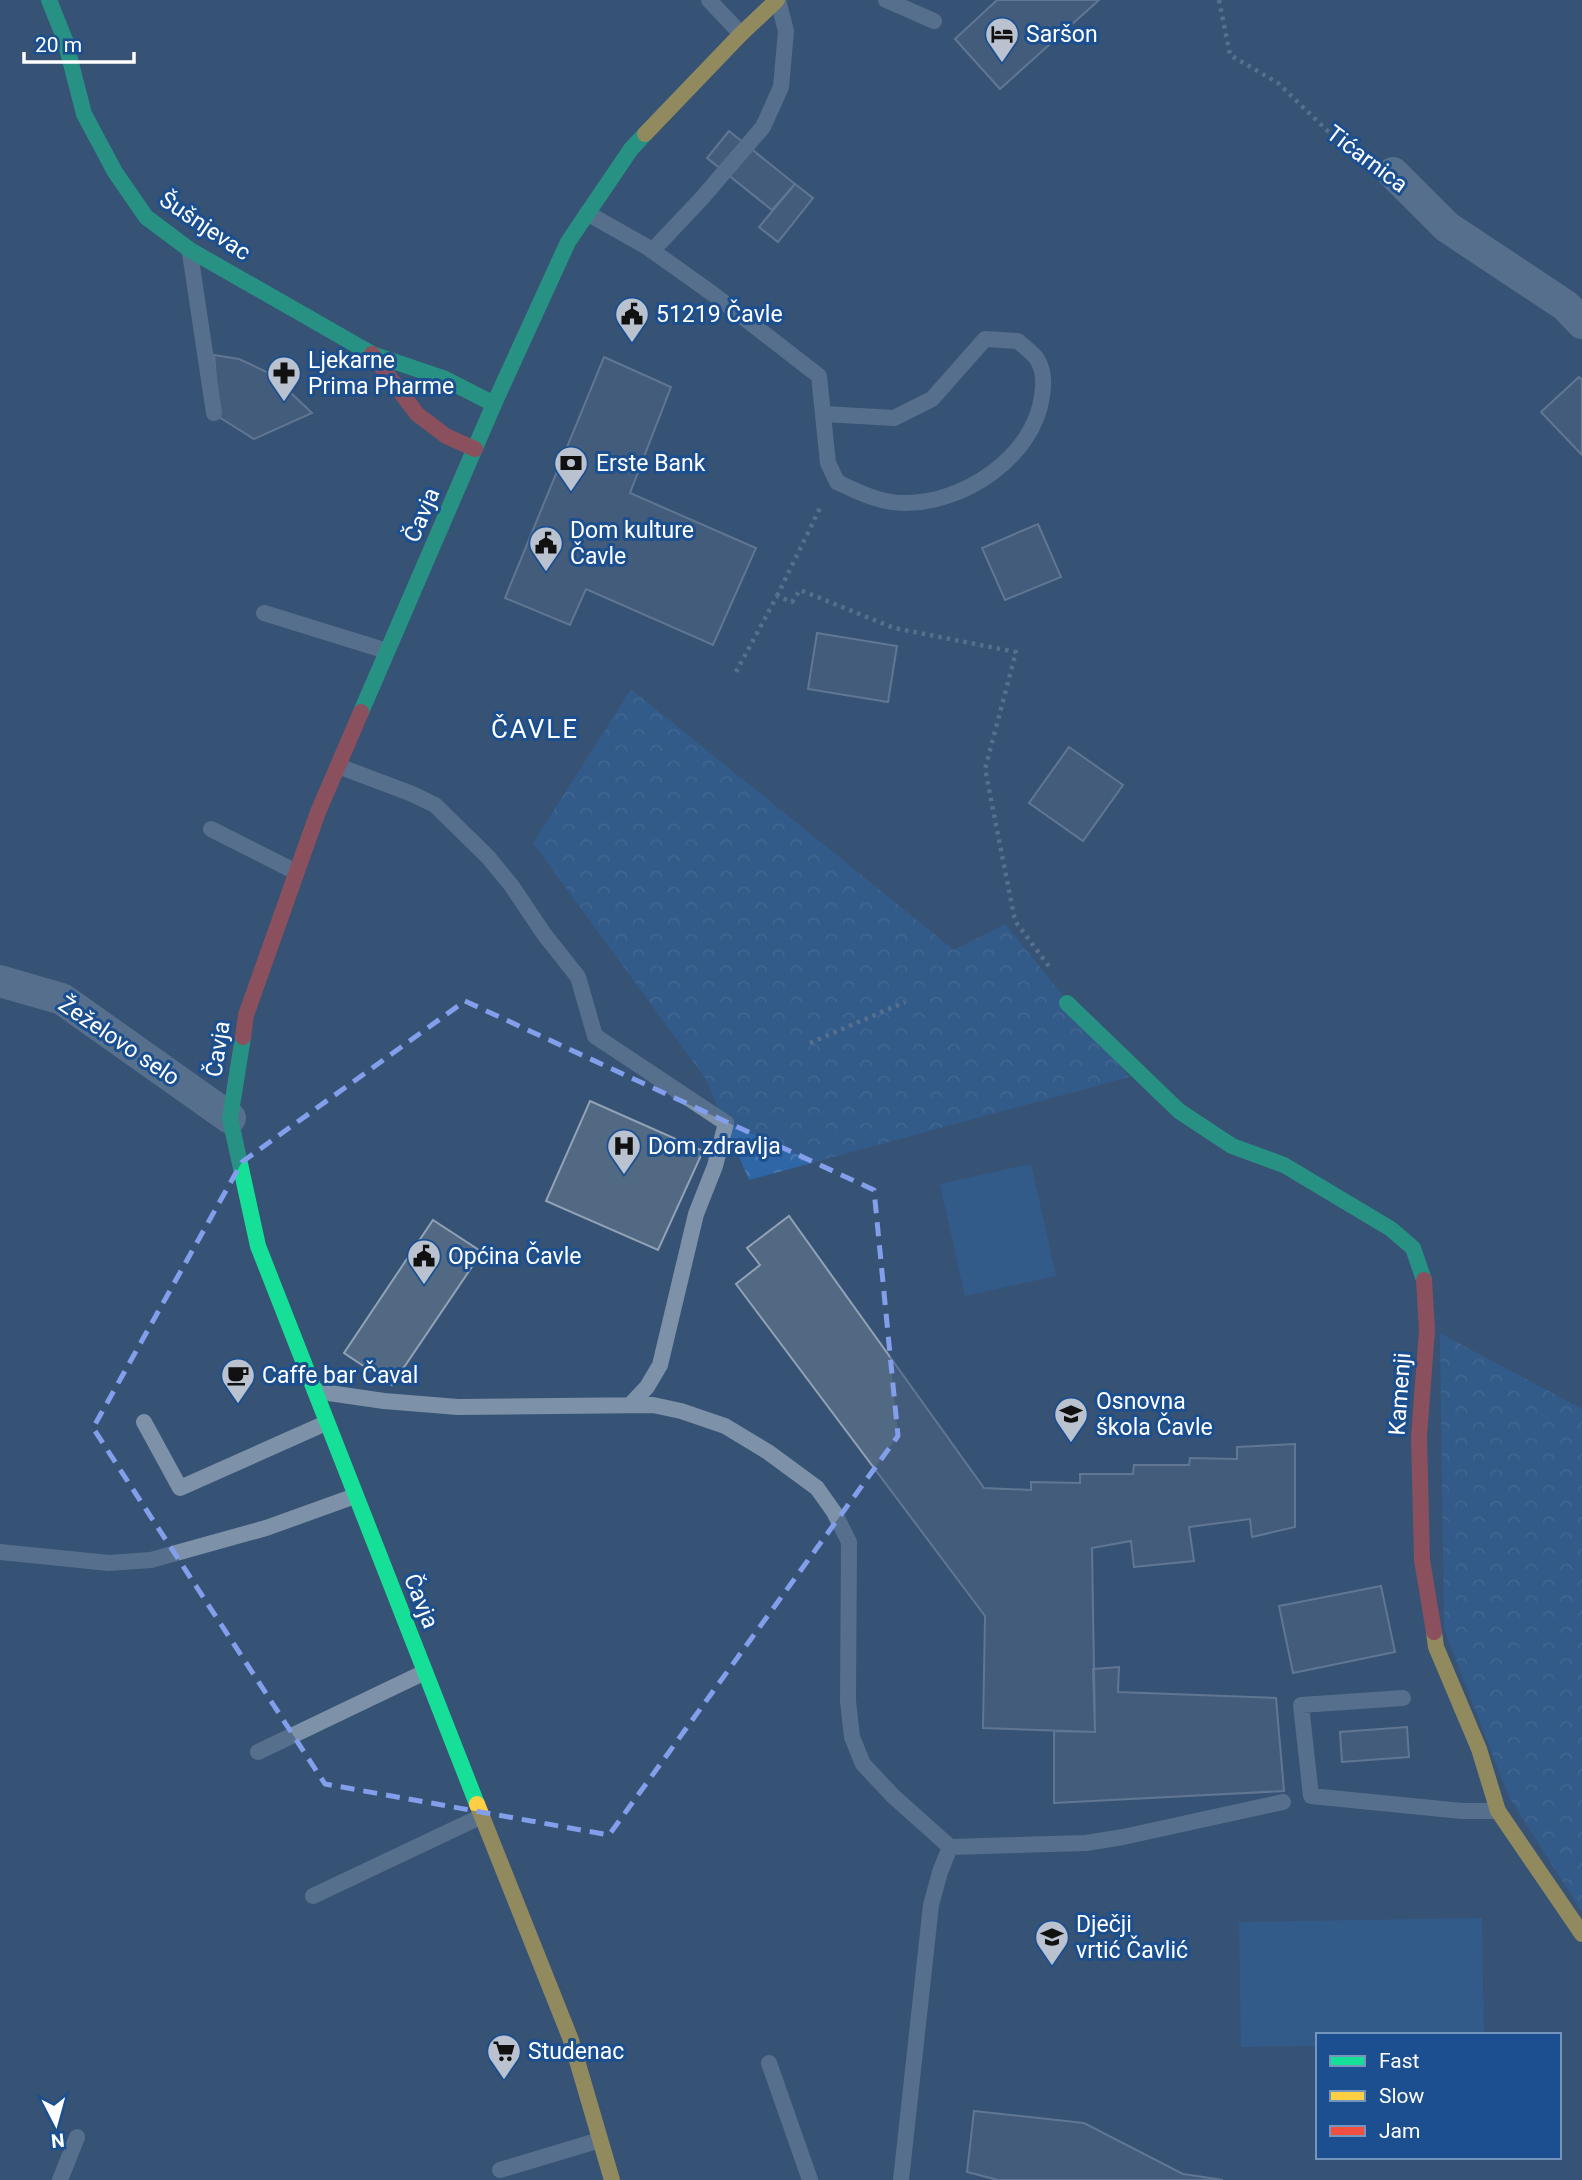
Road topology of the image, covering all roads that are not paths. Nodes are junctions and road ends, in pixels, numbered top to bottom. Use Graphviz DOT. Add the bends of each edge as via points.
graph roads {
  1 [pos="49,0"];
  2 [pos="709,0"];
  3 [pos="778,0"];
  4 [pos="886,0"];
  5 [pos="934,21"];
  6 [pos="741,34"];
  7 [pos="1393,173"];
  8 [pos="587,213"];
  9 [pos="190,250"];
  10 [pos="652,251"];
  11 [pos="1582,323"];
  12 [pos="372,354"];
  13 [pos="494,404"];
  14 [pos="214,413"];
  15 [pos="824,414"];
  16 [pos="475,449"];
  17 [pos="264,613"];
  18 [pos="387,652"];
  19 [pos="338,766"];
  20 [pos="211,828"];
  21 [pos="296,872"];
  22 [pos="0,981"];
  23 [pos="1067,1003"];
  24 [pos="230,1118"];
  25 [pos="313,1390"];
  26 [pos="630,1405"];
  27 [pos="144,1422"];
  28 [pos="326,1423"];
  29 [pos="355,1496"];
  30 [pos="0,1552"];
  31 [pos="425,1672"];
  32 [pos="1403,1698"];
  33 [pos="258,1752"];
  34 [pos="1283,1802"];
  35 [pos="1498,1811"];
  36 [pos="482,1816"];
  37 [pos="950,1847"];
  38 [pos="313,1896"];
  39 [pos="1582,1934"];
  40 [pos="769,2063"];
  41 [pos="77,2137"];
  42 [pos="600,2140"];
  43 [pos="500,2170"];
  44 [pos="60,2180"];
  45 [pos="612,2180"];
  46 [pos="810,2180"];
  47 [pos="901,2180"];
  1 -- 9 [label="main road, Šušnjevac" via="65,40 84,114 115,172 146,217"];
  2 -- 6 [label="lane"];
  3 -- 6 [label="main road, Čavja"];
  3 -- 10 [label="lane" via="786,31 781,87 763,127"];
  4 -- 5 [label="lane"];
  6 -- 8 [label="main road, Čavja" via="631,149"];
  7 -- 11 [label="street, Tićarnica" via="1447,227 1566,306"];
  8 -- 10 [label="lane"];
  8 -- 13 [label="main road, Čavja" via="568,242"];
  9 -- 12 [label="main road, Šušnjevac"];
  9 -- 14 [label="lane"];
  10 -- 15 [label="lane" via="819,376"];
  12 -- 13 [label="main road, Šušnjevac" via="443,378"];
  12 -- 16 [label="main road, Šušnjevac" via="417,414 446,436"];
  13 -- 16 [label="main road, Čavja"];
  15 -- 15 [label="lane" via="828,463 837,482 867,496 903,503 939,499 973,485 1026,440 1040,409 1044,382 1037,359 1018,341 985,339 932,399 894,418"];
  16 -- 18 [label="main road, Čavja"];
  17 -- 18 [label="lane"];
  18 -- 19 [label="main road, Čavja"];
  19 -- 21 [label="main road, Čavja"];
  19 -- 26 [label="lane" via="435,805 488,856 578,977 595,1036 726,1123 696,1214 660,1366"];
  20 -- 21 [label="lane"];
  21 -- 24 [label="main road, Čavja" via="246,1015"];
  22 -- 24 [label="street, Žeželovo selo" via="62,999"];
  23 -- 35 [label="main road, Kamenji" via="1179,1111 1232,1146 1284,1165 1391,1229 1413,1248 1424,1276 1427,1330 1419,1437 1422,1560 1436,1647 1479,1749"];
  24 -- 25 [label="main road, Čavja" via="258,1245"];
  25 -- 26 [label="lane" via="458,1407"];
  25 -- 28 [label="main road, Čavja"];
  26 -- 37 [label="lane" via="681,1410 726,1426 817,1488 849,1542 852,1737 863,1764"];
  27 -- 28 [label="lane" via="180,1488"];
  28 -- 29 [label="main road, Čavja"];
  29 -- 30 [label="lane" via="266,1528 151,1560 109,1563"];
  29 -- 31 [label="main road, Čavja"];
  31 -- 33 [label="lane"];
  31 -- 36 [label="main road, Čavja"];
  32 -- 35 [label="lane" via="1301,1705 1311,1796"];
  34 -- 37 [label="lane" via="1086,1843"];
  35 -- 39 [label="main road, Kamenji"];
  36 -- 38 [label="lane"];
  36 -- 42 [label="main road, Čavja" via="571,2040"];
  37 -- 47 [label="lane" via="931,1905"];
  40 -- 46 [label="lane"];
  41 -- 44 [label="lane"];
  42 -- 43 [label="lane"];
  42 -- 45 [label="main road, Čavja"];
}
